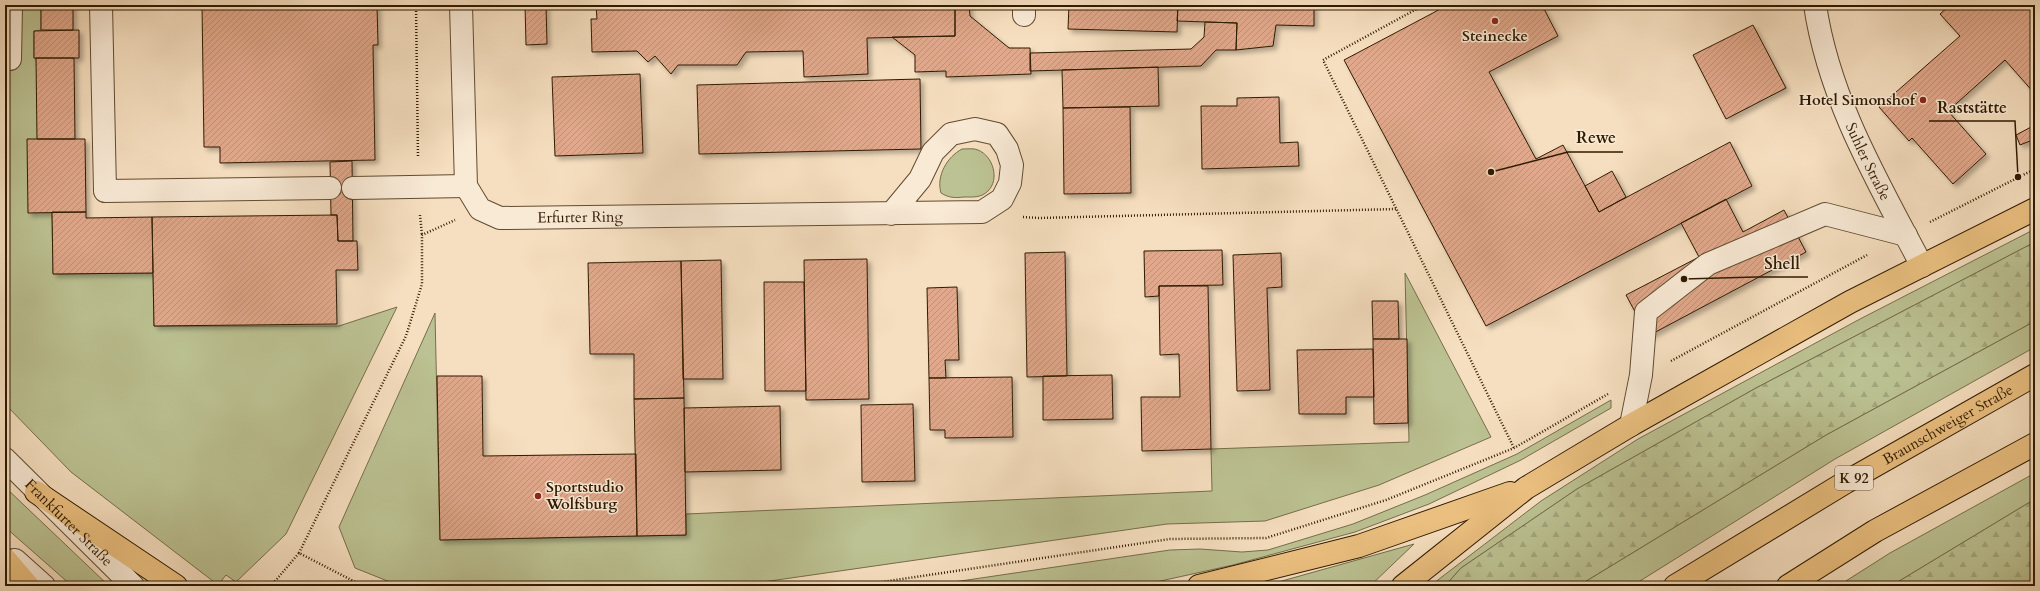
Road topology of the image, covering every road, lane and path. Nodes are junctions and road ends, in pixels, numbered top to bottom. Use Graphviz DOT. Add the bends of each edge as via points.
graph roads {
  1 [pos="11,5"];
  2 [pos="101,5"];
  3 [pos="416,5"];
  4 [pos="461,5"];
  5 [pos="1424,5"];
  6 [pos="1815,5"];
  7 [pos="10,59"];
  8 [pos="2035,169"];
  9 [pos="466,186"];
  10 [pos="418,187"];
  11 [pos="330,188"];
  12 [pos="353,188"];
  13 [pos="1981,195"];
  14 [pos="480,209"];
  15 [pos="1396,209"];
  16 [pos="2035,209"];
  17 [pos="982,212"];
  18 [pos="891,214"];
  19 [pos="422,235"];
  20 [pos="1906,235"];
  21 [pos="1922,266"];
  22 [pos="2035,375"];
  23 [pos="1630,425"];
  24 [pos="2035,444"];
  25 [pos="1514,448"];
  26 [pos="5,459"];
  27 [pos="1526,488"];
  28 [pos="36,492"];
  29 [pos="1266,538"];
  30 [pos="5,552"];
  31 [pos="299,553"];
  32 [pos="5,559"];
  33 [pos="28,586"];
  34 [pos="44,586"];
  35 [pos="133,586"];
  36 [pos="176,586"];
  37 [pos="270,586"];
  38 [pos="363,586"];
  39 [pos="855,586"];
  40 [pos="1199,586"];
  41 [pos="1403,586"];
  42 [pos="1676,586"];
  43 [pos="1788,586"];
  1 -- 7 [label="street"];
  2 -- 11 [label="street" via="105,191"];
  3 -- 10 [label="path"];
  4 -- 9 [label="street"];
  5 -- 15 [label="path" via="1324,60"];
  6 -- 20 [label="street, Suhler Straße" via="1831,75 1866,162"];
  8 -- 13 [label="path"];
  9 -- 10 [label="street"];
  9 -- 14 [label="street"];
  10 -- 12 [label="street"];
  10 -- 19 [label="path"];
  14 -- 18 [label="street, Erfurter Ring" via="500,218"];
  14 -- 19 [label="path"];
  15 -- 17 [label="path" via="1039,218"];
  15 -- 25 [label="path"];
  16 -- 21 [label="highway"];
  17 -- 18 [label="street, Erfurter Ring"];
  17 -- 18 [label="street" via="1002,199 1010,183 1012,165 1007,149 997,134 975,129 951,134 933,152 920,179"];
  19 -- 31 [label="path" via="422,284 406,336"];
  20 -- 21 [label="street, Suhler Straße"];
  20 -- 23 [label="street" via="1825,214 1708,264 1646,312 1641,375"];
  21 -- 23 [label="highway" via="1850,302"];
  22 -- 42 [label="highway, Braunschweiger Straße / K 92" via="1846,482"];
  23 -- 27 [label="highway"];
  24 -- 43 [label="highway" via="1875,531"];
  26 -- 28 [label="street, Frankfurter Straße"];
  27 -- 40 [label="highway" via="1359,546"];
  27 -- 41 [label="highway"];
  28 -- 35 [label="street, Frankfurter Straße"];
  28 -- 36 [label="highway"];
  29 -- 39 [label="path" via="1170,539"];
  30 -- 34 [label="street"];
  31 -- 37 [label="path"];
  31 -- 38 [label="path"];
  32 -- 33 [label="highway"];
}
